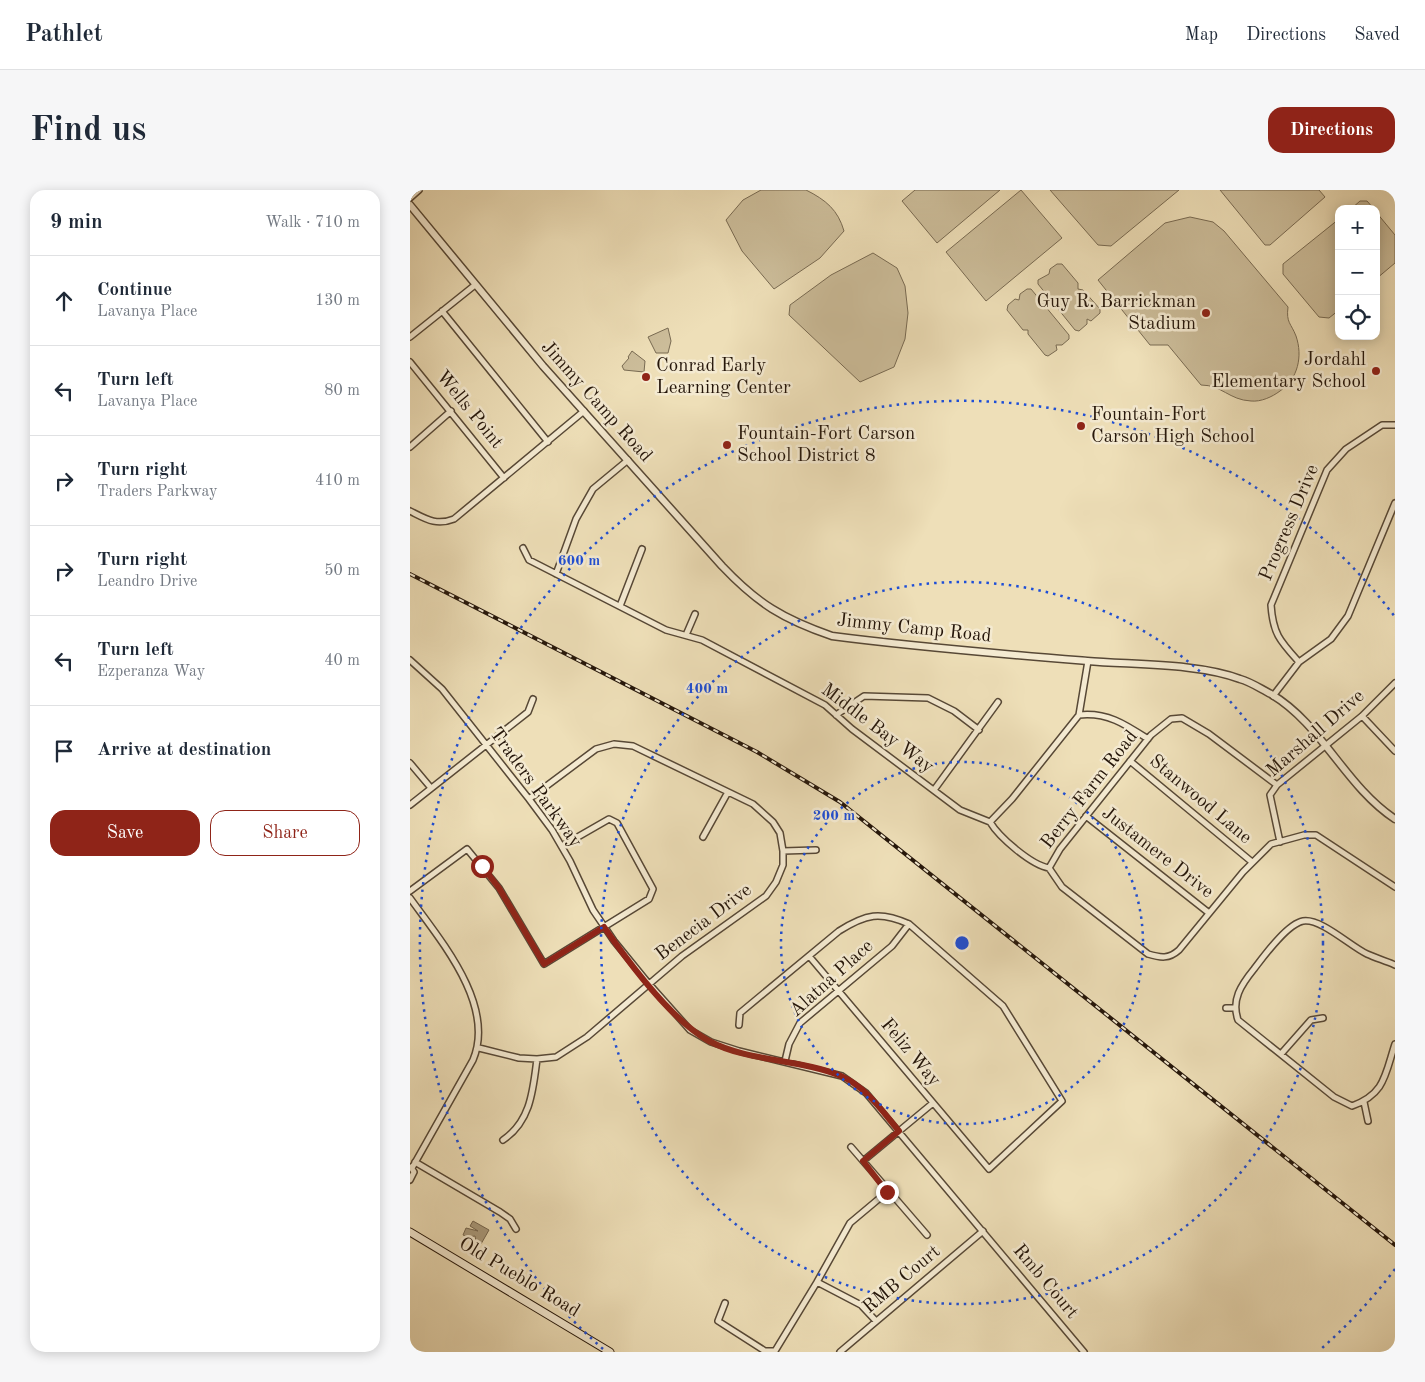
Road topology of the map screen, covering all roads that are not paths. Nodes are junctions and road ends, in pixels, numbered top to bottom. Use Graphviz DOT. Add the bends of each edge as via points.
graph roads {
  1 [pos="419,190"];
  2 [pos="410,198"];
  3 [pos="410,205"];
  4 [pos="475,285"];
  5 [pos="442,311"];
  6 [pos="410,337"];
  7 [pos="410,362"];
  8 [pos="451,411"];
  9 [pos="584,411"];
  10 [pos="1395,425"];
  11 [pos="548,442"];
  12 [pos="410,447"];
  13 [pos="628,460"];
  14 [pos="504,478"];
  15 [pos="1395,503"];
  16 [pos="410,511"];
  17 [pos="523,548"];
  18 [pos="642,549"];
  19 [pos="556,574"];
  20 [pos="620,606"];
  21 [pos="695,614"];
  22 [pos="686,635"];
  23 [pos="410,660"];
  24 [pos="1088,661"];
  25 [pos="1299,662"];
  26 [pos="1395,684"];
  27 [pos="1273,696"];
  28 [pos="532,699"];
  29 [pos="998,702"];
  30 [pos="836,715"];
  31 [pos="1079,715"];
  32 [pos="1362,716"];
  33 [pos="979,730"];
  34 [pos="1148,739"];
  35 [pos="486,745"];
  36 [pos="1324,746"];
  37 [pos="1395,752"];
  38 [pos="1130,761"];
  39 [pos="410,763"];
  40 [pos="1278,786"];
  41 [pos="431,788"];
  42 [pos="934,790"];
  43 [pos="728,792"];
  44 [pos="529,798"];
  45 [pos="410,805"];
  46 [pos="1086,816"];
  47 [pos="1395,819"];
  48 [pos="990,822"];
  49 [pos="703,837"];
  50 [pos="1280,842"];
  51 [pos="562,846"];
  52 [pos="816,850"];
  53 [pos="783,851"];
  54 [pos="1252,862"];
  55 [pos="1049,868"];
  56 [pos="1395,887"];
  57 [pos="410,891"];
  58 [pos="410,898"];
  59 [pos="1209,914"];
  60 [pos="909,924"];
  61 [pos="604,927"];
  62 [pos="809,956"];
  63 [pos="1395,965"];
  64 [pos="649,984"];
  65 [pos="838,990"];
  66 [pos="1226,1008"];
  67 [pos="1234,1008"];
  68 [pos="1323,1018"];
  69 [pos="739,1025"];
  70 [pos="1395,1044"];
  71 [pos="479,1048"];
  72 [pos="1281,1054"];
  73 [pos="537,1059"];
  74 [pos="785,1061"];
  75 [pos="1364,1102"];
  76 [pos="933,1103"];
  77 [pos="1368,1121"];
  78 [pos="899,1131"];
  79 [pos="503,1140"];
  80 [pos="851,1147"];
  81 [pos="863,1161"];
  82 [pos="412,1166"];
  83 [pos="410,1180"];
  84 [pos="887,1192"];
  85 [pos="516,1229"];
  86 [pos="983,1231"];
  87 [pos="410,1232"];
  88 [pos="927,1235"];
  89 [pos="818,1282"];
  90 [pos="725,1303"];
  91 [pos="876,1321"];
  92 [pos="610,1352"];
  93 [pos="840,1352"];
  94 [pos="1084,1352"];
  1 -- 2 [label="street"];
  3 -- 4 [label="street, Jimmy Camp Road"];
  4 -- 5 [label="street"];
  4 -- 9 [label="street, Jimmy Camp Road"];
  5 -- 6 [label="street"];
  5 -- 11 [label="street"];
  7 -- 8 [label="street, Wells Point"];
  8 -- 12 [label="street"];
  8 -- 14 [label="street, Wells Point"];
  9 -- 11 [label="street"];
  9 -- 13 [label="street, Jimmy Camp Road"];
  10 -- 25 [label="street, Progress Drive" via="1382,424 1346,449 1327,470 1275,596 1273,627"];
  11 -- 14 [label="street"];
  13 -- 19 [label="street" via="593,489 576,519"];
  13 -- 24 [label="street, Jimmy Camp Road" via="746,591 795,623 832,636 869,641"];
  14 -- 16 [label="street" via="454,519 432,522"];
  15 -- 25 [label="street" via="1348,616 1331,639"];
  17 -- 19 [label="street, Middle Bay Way" via="529,560"];
  18 -- 20 [label="street"];
  19 -- 20 [label="street, Middle Bay Way"];
  20 -- 22 [label="street, Middle Bay Way" via="666,630"];
  21 -- 22 [label="street"];
  22 -- 30 [label="street, Middle Bay Way" via="702,640 816,700"];
  23 -- 35 [label="street, Traders Parkway" via="442,689"];
  24 -- 27 [label="street, Jimmy Camp Road" via="1206,670 1240,679"];
  24 -- 31 [label="street"];
  25 -- 27 [label="street"];
  26 -- 32 [label="street, Marshall Drive"];
  27 -- 36 [label="street, Jimmy Camp Road" via="1300,717"];
  28 -- 35 [label="street" via="528,712"];
  29 -- 33 [label="street"];
  30 -- 33 [label="street" via="864,696 928,698 954,711"];
  30 -- 42 [label="street, Middle Bay Way"];
  31 -- 34 [label="street" via="1092,714 1118,720"];
  31 -- 48 [label="street"];
  32 -- 36 [label="street, Marshall Drive"];
  32 -- 37 [label="street"];
  33 -- 42 [label="street"];
  34 -- 38 [label="street, Berry Farm Road"];
  34 -- 40 [label="street, Berry Farm Road" via="1163,723 1182,718 1210,734"];
  35 -- 41 [label="street"];
  35 -- 44 [label="street, Traders Parkway"];
  36 -- 40 [label="street, Marshall Drive"];
  36 -- 47 [label="street, Jimmy Camp Road" via="1354,784"];
  38 -- 46 [label="street, Berry Farm Road"];
  38 -- 54 [label="street, Stanwood Lane"];
  39 -- 41 [label="street"];
  40 -- 50 [label="street, Marshall Drive" via="1270,795"];
  41 -- 45 [label="street"];
  42 -- 48 [label="street, Middle Bay Way" via="960,810"];
  43 -- 44 [label="street, Benecia Drive" via="633,746 614,744 596,749"];
  43 -- 49 [label="street"];
  43 -- 53 [label="street, Benecia Drive" via="753,804 773,822 780,833"];
  44 -- 51 [label="street, Traders Parkway"];
  46 -- 55 [label="street, Berry Farm Road"];
  46 -- 59 [label="street, Justamere Drive"];
  48 -- 55 [label="street" via="996,833 1040,867"];
  50 -- 54 [label="street, Berry Farm Road" via="1271,844"];
  50 -- 56 [label="street, Berry Farm Road" via="1316,835"];
  51 -- 61 [label="street, Traders Parkway"];
  51 -- 61 [label="street" via="609,819 617,823 651,881 653,889 649,899"];
  52 -- 53 [label="street"];
  53 -- 64 [label="street, Benecia Drive" via="783,865 766,896"];
  54 -- 59 [label="street, Berry Farm Road"];
  55 -- 59 [label="street, Berry Farm Road" via="1062,887 1148,954 1159,958 1172,957 1180,950"];
  57 -- 61 [label="street" via="467,849 499,888 544,964"];
  58 -- 71 [label="street" via="457,967 479,1019"];
  60 -- 62 [label="street" via="875,915 857,920"];
  60 -- 65 [label="street, Alatna Place" via="892,946"];
  60 -- 76 [label="street, Feliz Way" via="1003,1006 1062,1101 989,1169"];
  61 -- 64 [label="street, Traders Parkway"];
  62 -- 65 [label="street, Feliz Way"];
  62 -- 69 [label="street" via="740,1013"];
  63 -- 67 [label="street" via="1366,953 1321,925 1303,921 1290,927 1253,970 1237,995"];
  64 -- 73 [label="street, Benecia Drive" via="587,1037 556,1057"];
  64 -- 74 [label="street, Traders Parkway" via="690,1030 711,1042"];
  65 -- 74 [label="street, Alatna Place" via="800,1023 789,1044"];
  65 -- 76 [label="street, Feliz Way"];
  66 -- 67 [label="street"];
  67 -- 72 [label="street" via="1238,1020"];
  68 -- 72 [label="street" via="1311,1020"];
  70 -- 75 [label="street" via="1380,1088"];
  71 -- 73 [label="street, Benecia Drive"];
  71 -- 82 [label="street"];
  72 -- 75 [label="street" via="1334,1097 1352,1106"];
  73 -- 79 [label="street" via="528,1108 513,1134"];
  74 -- 78 [label="street, Traders Parkway" via="842,1076 866,1093"];
  75 -- 77 [label="street"];
  76 -- 78 [label="street"];
  78 -- 81 [label="street"];
  78 -- 86 [label="street, Traders Parkway"];
  80 -- 81 [label="street"];
  81 -- 84 [label="street"];
  82 -- 83 [label="street" via="414,1172"];
  82 -- 85 [label="street" via="500,1212"];
  84 -- 88 [label="street"];
  84 -- 89 [label="street" via="850,1223"];
  86 -- 91 [label="street, RMB Court"];
  86 -- 94 [label="street, Rmb Court"];
  87 -- 92 [label="main road, Old Pueblo Road"];
  89 -- 90 [label="street" via="775,1351 765,1351 718,1321"];
  89 -- 91 [label="street" via="861,1305"];
  91 -- 93 [label="street, RMB Court"];
}
